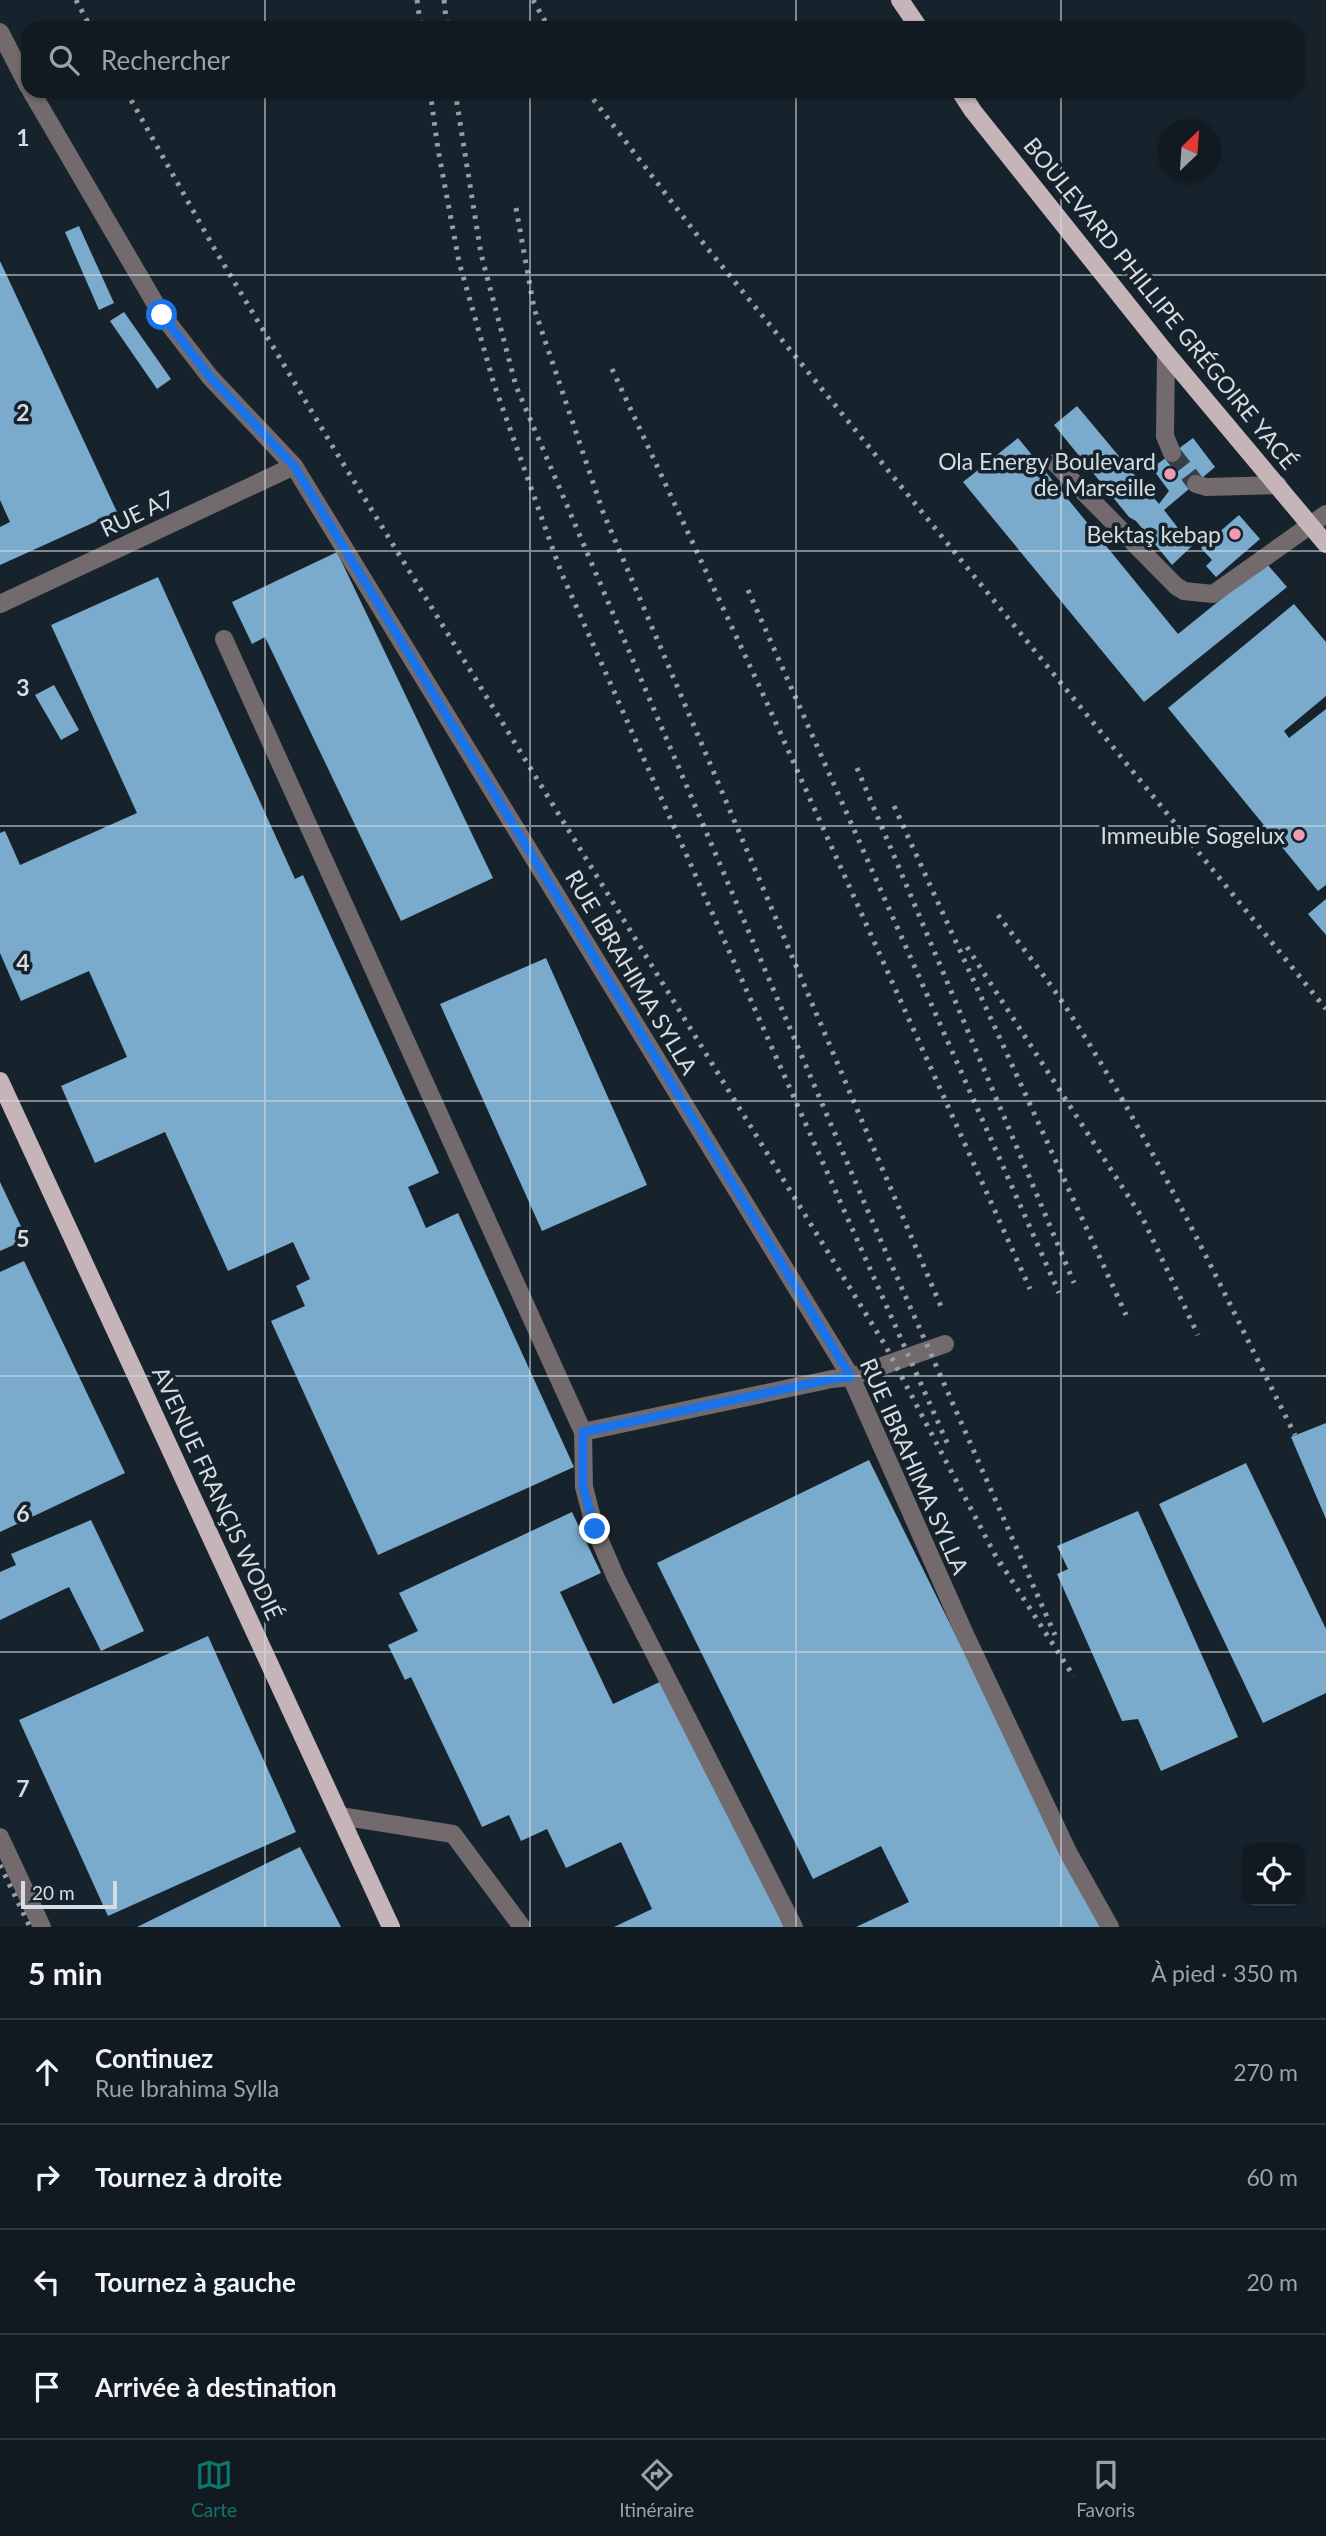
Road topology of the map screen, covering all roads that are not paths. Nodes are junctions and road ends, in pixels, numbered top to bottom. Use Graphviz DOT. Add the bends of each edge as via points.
graph roads {
  1 [pos="900,0"];
  2 [pos="914,21"];
  3 [pos="0,32"];
  4 [pos="21,72"];
  5 [pos="35,98"];
  6 [pos="965,98"];
  7 [pos="1166,354"];
  8 [pos="1172,453"];
  9 [pos="1055,463"];
  10 [pos="294,466"];
  11 [pos="1196,484"];
  12 [pos="1278,485"];
  13 [pos="1326,514"];
  14 [pos="1311,526"];
  15 [pos="1326,544"];
  16 [pos="0,604"];
  17 [pos="223,639"];
  18 [pos="0,1080"];
  19 [pos="945,1344"];
  20 [pos="851,1377"];
  21 [pos="583,1432"];
  22 [pos="340,1816"];
  23 [pos="0,1837"];
  24 [pos="42,1927"];
  25 [pos="391,1927"];
  26 [pos="522,1927"];
  27 [pos="794,1927"];
  28 [pos="1110,1927"];
  1 -- 2 [label="main road"];
  3 -- 4 [label="street"];
  5 -- 10 [label="street, RUE IBRAHIMA SYLLA" via="162,315 210,377"];
  6 -- 7 [label="main road, BOULEVARD PHILLIPE GRÉGOIRE YACÉ"];
  7 -- 8 [label="street" via="1165,436"];
  7 -- 12 [label="main road, BOULEVARD PHILLIPE GRÉGOIRE YACÉ"];
  9 -- 14 [label="street" via="1184,591 1213,594"];
  10 -- 16 [label="street, RUE A7"];
  10 -- 20 [label="street, RUE IBRAHIMA SYLLA"];
  11 -- 12 [label="street"];
  12 -- 14 [label="main road, BOULEVARD PHILLIPE GRÉGOIRE YACÉ"];
  13 -- 14 [label="street"];
  14 -- 15 [label="main road, BOULEVARD PHILLIPE GRÉGOIRE YACÉ"];
  17 -- 21 [label="street"];
  18 -- 22 [label="main road, AVENUE FRANÇIS WODIÉ"];
  19 -- 20 [label="street"];
  20 -- 21 [label="street"];
  20 -- 28 [label="street, RUE IBRAHIMA SYLLA" via="968,1643 1069,1854"];
  21 -- 27 [label="street" via="583,1487 595,1529"];
  22 -- 25 [label="main road, AVENUE FRANÇIS WODIÉ"];
  22 -- 26 [label="street" via="453,1834"];
  23 -- 24 [label="street"];
}
